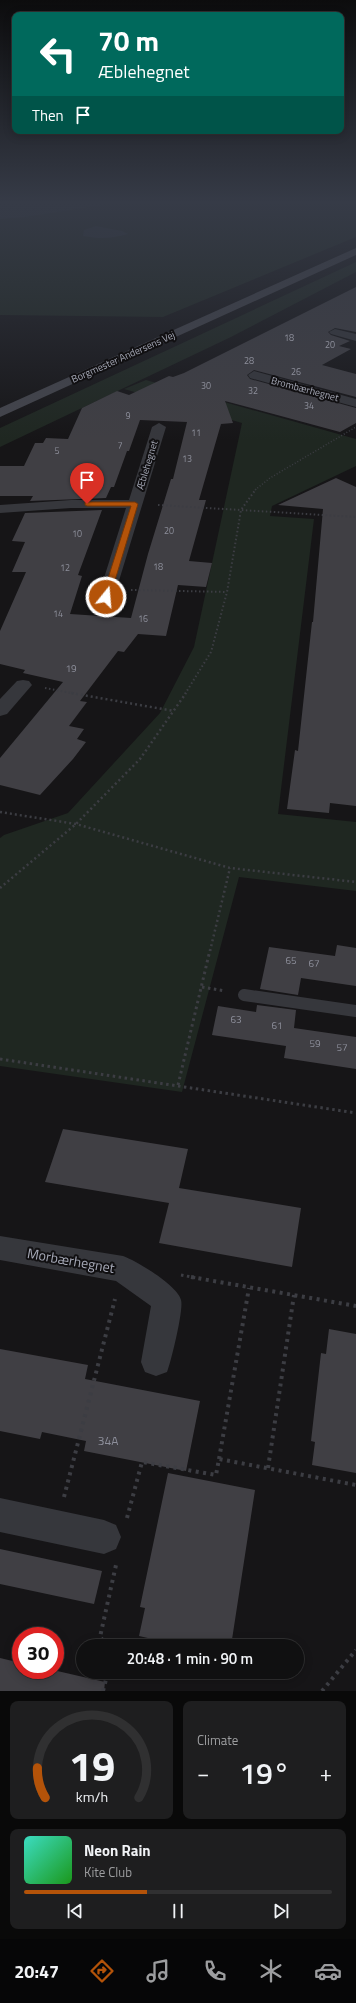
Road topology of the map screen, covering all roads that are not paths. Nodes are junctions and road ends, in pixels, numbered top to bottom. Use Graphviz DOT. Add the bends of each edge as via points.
graph roads {
  1 [pos="288,282"];
  2 [pos="335,332"];
  3 [pos="356,338"];
  4 [pos="254,375"];
  5 [pos="356,403"];
  6 [pos="0,413"];
  7 [pos="159,427"];
  8 [pos="135,504"];
  9 [pos="0,509"];
  10 [pos="107,593"];
  11 [pos="23,685"];
  12 [pos="0,710"];
  13 [pos="244,995"];
  14 [pos="356,1011"];
  15 [pos="0,1248"];
  16 [pos="156,1362"];
  17 [pos="0,1515"];
  18 [pos="112,1543"];
  1 -- 6 [label="street, Borgmester Andersens Vej"];
  2 -- 3 [label="street"];
  4 -- 5 [label="street, Brombærhegnet"];
  7 -- 8 [label="street, Æblehegnet"];
  8 -- 9 [label="street, Æblehegnet" via="71,504"];
  8 -- 10 [label="street, Æblehegnet"];
  11 -- 12 [label="street"];
  13 -- 14 [label="lane"];
  15 -- 16 [label="street, Morbærhegnet" via="123,1269 167,1301"];
  17 -- 18 [label="street"];
}
